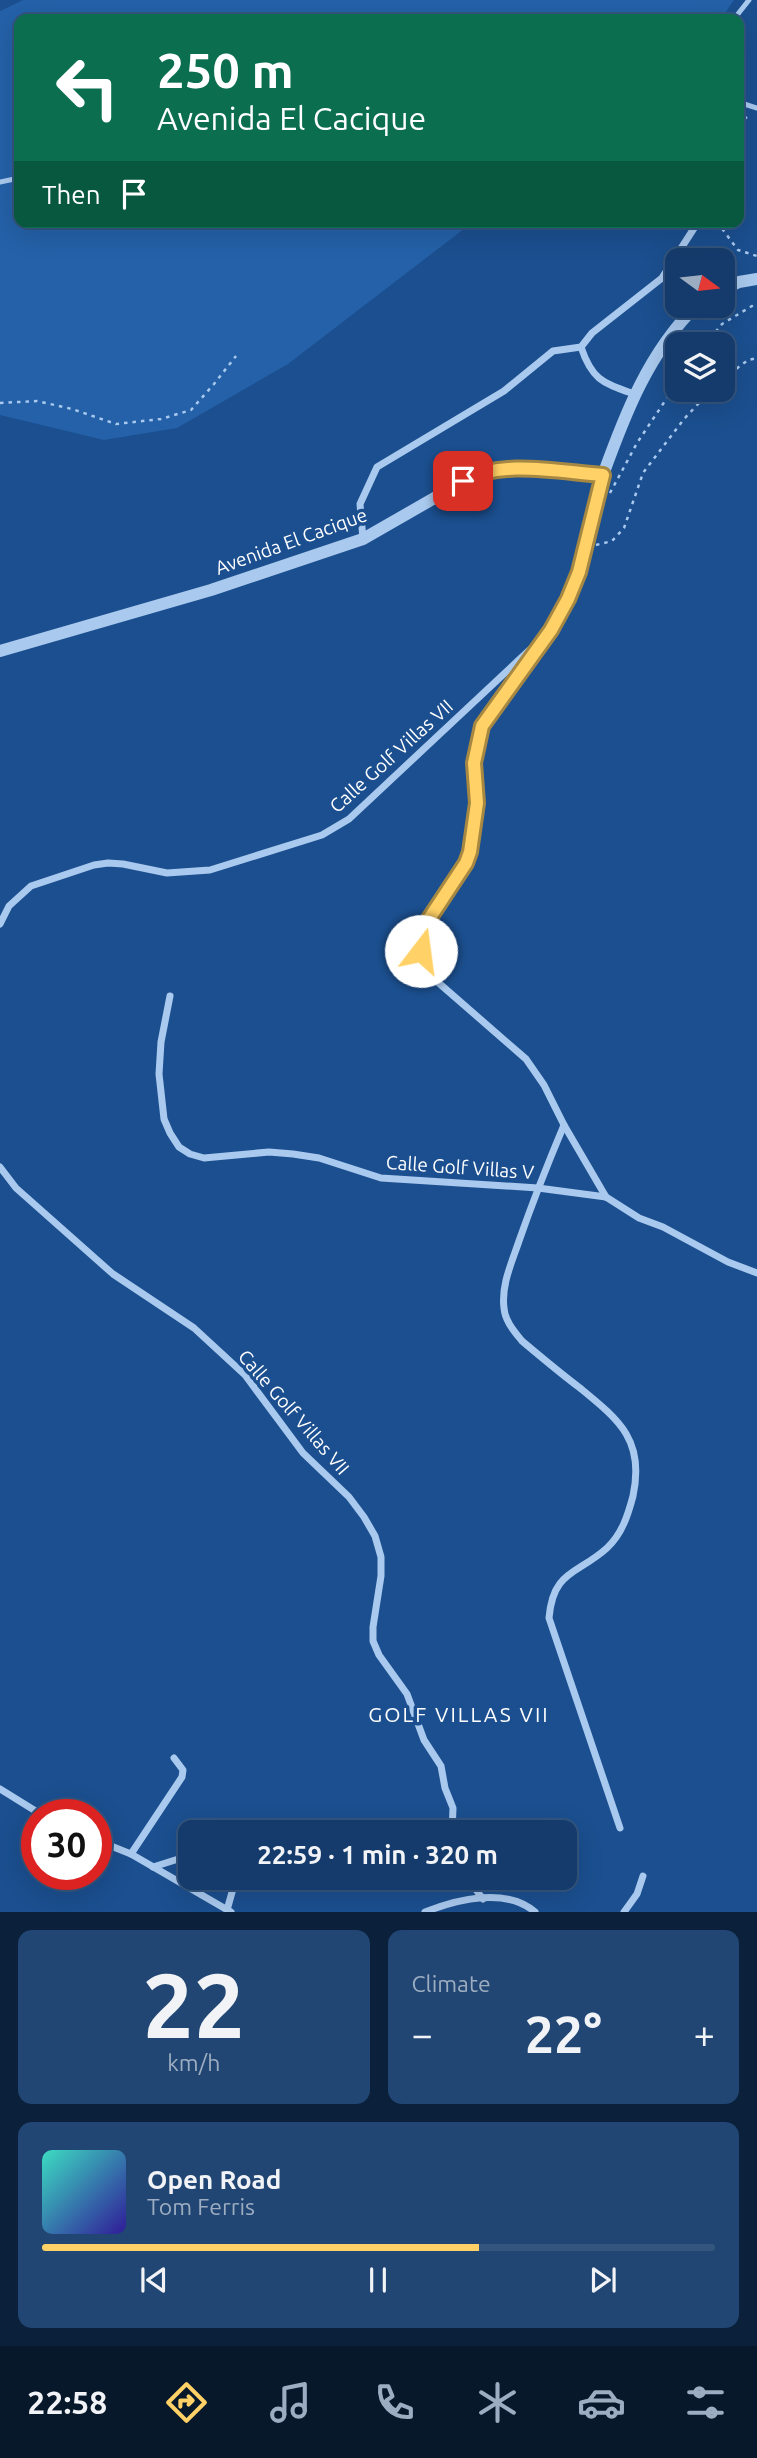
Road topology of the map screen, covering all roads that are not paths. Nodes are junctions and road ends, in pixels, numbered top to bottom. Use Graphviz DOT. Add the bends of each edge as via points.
graph roads {
  1 [pos="749,0"];
  2 [pos="738,14"];
  3 [pos="694,228"];
  4 [pos="757,279"];
  5 [pos="735,284"];
  6 [pos="686,318"];
  7 [pos="581,347"];
  8 [pos="634,394"];
  9 [pos="603,475"];
  10 [pos="363,539"];
  11 [pos="551,630"];
  12 [pos="0,652"];
  13 [pos="0,924"];
  14 [pos="170,996"];
  15 [pos="564,1125"];
  16 [pos="0,1167"];
  17 [pos="538,1188"];
  18 [pos="606,1197"];
  19 [pos="757,1273"];
  20 [pos="174,1758"];
  21 [pos="0,1789"];
  22 [pos="21,1802"];
  23 [pos="452,1820"];
  24 [pos="620,1828"];
  25 [pos="112,1846"];
  26 [pos="131,1854"];
  27 [pos="178,1859"];
  28 [pos="153,1867"];
  29 [pos="643,1876"];
  30 [pos="233,1890"];
  31 [pos="476,1890"];
  32 [pos="483,1899"];
  33 [pos="229,1911"];
  34 [pos="425,1912"];
  35 [pos="535,1912"];
  36 [pos="624,1912"];
  1 -- 2 [label="lane"];
  3 -- 7 [label="street" via="662,278 592,333"];
  4 -- 5 [label="street"];
  6 -- 8 [label="street" via="664,343"];
  7 -- 8 [label="street" via="588,368 608,385"];
  7 -- 10 [label="street" via="553,351 504,391 377,467 360,504"];
  8 -- 9 [label="street"];
  9 -- 10 [label="street, Avenida El Cacique" via="524,468 478,472"];
  9 -- 11 [label="street" via="579,572"];
  10 -- 12 [label="street, Avenida El Cacique" via="211,590"];
  11 -- 13 [label="street, Calle Golf Villas VII" via="349,819 322,835 210,870 167,873 116,863 94,865 31,886 9,906"];
  11 -- 15 [label="street" via="482,726 474,763 477,803 470,852 429,919 421,951 433,978 526,1059"];
  14 -- 17 [label="street, Calle Golf Villas V" via="160,1052 164,1119 179,1147 190,1154 204,1158 281,1153 319,1158 381,1178"];
  15 -- 17 [label="street"];
  15 -- 18 [label="street"];
  16 -- 23 [label="street, Calle Golf Villas VII" via="16,1188 113,1274 194,1328 245,1375 303,1453 364,1517 381,1558 373,1641 399,1679 440,1766"];
  17 -- 18 [label="street, Calle Golf Villas V"];
  17 -- 24 [label="street" via="507,1275 504,1312 522,1341 613,1415 634,1449 635,1487 628,1516 607,1547 557,1585 549,1618"];
  18 -- 19 [label="street, Calle Golf Villas V" via="639,1218"];
  20 -- 26 [label="street" via="183,1777"];
  21 -- 22 [label="street"];
  25 -- 26 [label="street"];
  26 -- 28 [label="street"];
  27 -- 28 [label="street"];
  28 -- 33 [label="street"];
  29 -- 36 [label="street"];
  30 -- 33 [label="street"];
  31 -- 32 [label="street"];
  32 -- 34 [label="street"];
  32 -- 35 [label="street" via="509,1898"];
}
